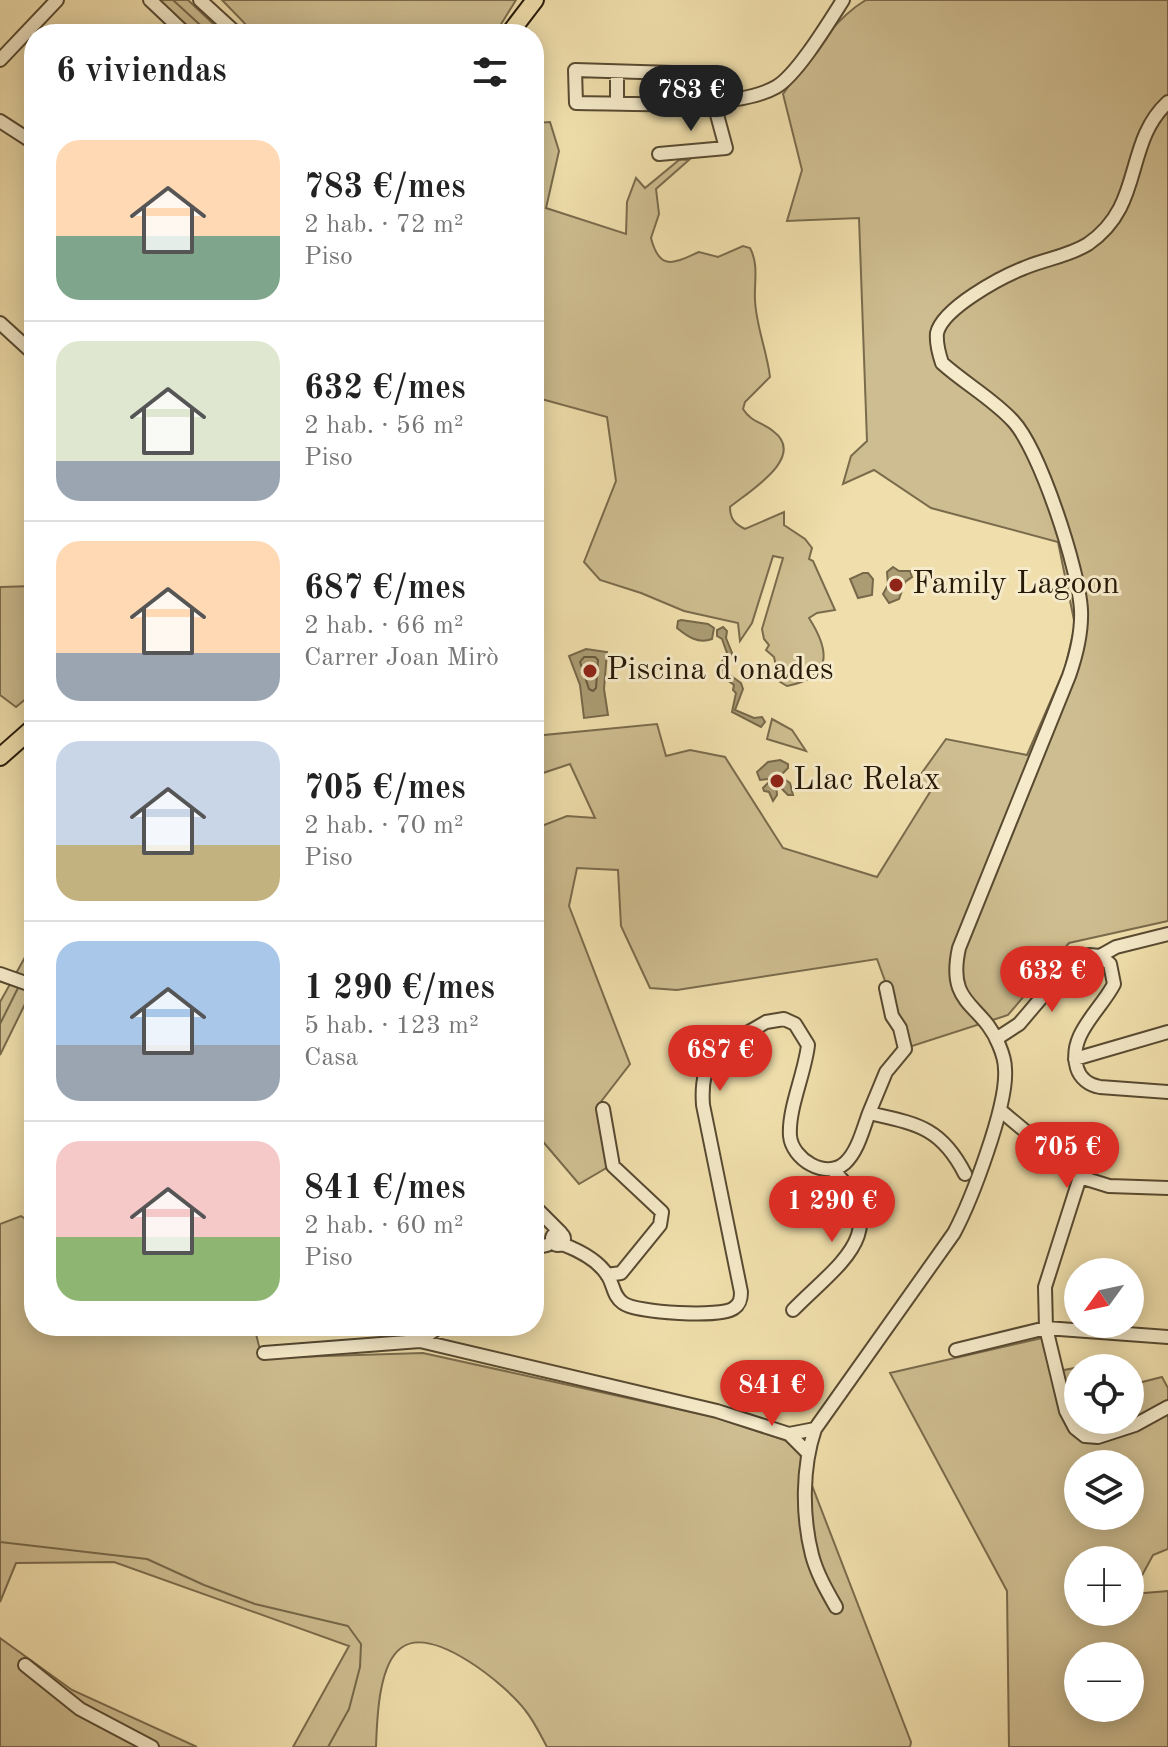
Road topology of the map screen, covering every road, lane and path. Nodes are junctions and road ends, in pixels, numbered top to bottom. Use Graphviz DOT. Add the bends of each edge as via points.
graph roads {
  1 [pos="57,0"];
  2 [pos="150,0"];
  3 [pos="200,0"];
  4 [pos="535,0"];
  5 [pos="843,0"];
  6 [pos="34,24"];
  7 [pos="170,24"];
  8 [pos="226,24"];
  9 [pos="517,24"];
  10 [pos="24,35"];
  11 [pos="0,60"];
  12 [pos="617,72"];
  13 [pos="715,102"];
  14 [pos="1168,102"];
  15 [pos="617,103"];
  16 [pos="0,121"];
  17 [pos="24,137"];
  18 [pos="659,154"];
  19 [pos="0,323"];
  20 [pos="24,345"];
  21 [pos="24,736"];
  22 [pos="0,757"];
  23 [pos="1168,934"];
  24 [pos="1100,956"];
  25 [pos="0,974"];
  26 [pos="24,982"];
  27 [pos="886,988"];
  28 [pos="1168,1032"];
  29 [pos="996,1039"];
  30 [pos="1075,1059"];
  31 [pos="1168,1092"];
  32 [pos="603,1109"];
  33 [pos="1000,1110"];
  34 [pos="869,1113"];
  35 [pos="832,1169"];
  36 [pos="971,1176"];
  37 [pos="1080,1177"];
  38 [pos="1168,1188"];
  39 [pos="554,1239"];
  40 [pos="607,1275"];
  41 [pos="793,1310"];
  42 [pos="1046,1328"];
  43 [pos="427,1336"];
  44 [pos="1168,1337"];
  45 [pos="420,1341"];
  46 [pos="956,1350"];
  47 [pos="264,1353"];
  48 [pos="1168,1407"];
  49 [pos="815,1429"];
  50 [pos="789,1434"];
  51 [pos="807,1452"];
  52 [pos="836,1607"];
  53 [pos="25,1665"];
  54 [pos="152,1747"];
  1 -- 6 [label="street"];
  2 -- 7 [label="street"];
  3 -- 8 [label="street"];
  4 -- 9 [label="main road"];
  5 -- 13 [label="street" via="778,86"];
  10 -- 11 [label="street"];
  12 -- 13 [label="street" via="706,74"];
  12 -- 15 [label="street"];
  12 -- 15 [label="street" via="575,70 576,103"];
  13 -- 15 [label="street"];
  13 -- 18 [label="street" via="726,148"];
  14 -- 29 [label="street" via="1148,127 1124,204 1108,227 1068,254 1027,266 988,286 942,321 937,334 942,363 1014,421 1028,442 1075,569 1081,614 1069,676 955,966 962,997"];
  16 -- 17 [label="street"];
  19 -- 20 [label="street"];
  21 -- 22 [label="main road"];
  23 -- 24 [label="street"];
  24 -- 29 [label="street" via="1089,955 1065,970 1019,1024"];
  24 -- 30 [label="street" via="1110,964 1114,984 1078,1038"];
  25 -- 26 [label="street"];
  27 -- 34 [label="street" via="905,1049 886,1072"];
  28 -- 30 [label="street"];
  29 -- 33 [label="street" via="1005,1069"];
  30 -- 31 [label="street" via="1078,1073 1092,1085"];
  32 -- 40 [label="street" via="613,1166 662,1218 621,1273"];
  33 -- 36 [label="street"];
  33 -- 37 [label="street"];
  34 -- 35 [label="street" via="855,1150"];
  34 -- 36 [label="street" via="921,1127 940,1138"];
  35 -- 40 [label="street" via="800,1158 790,1138 808,1045 795,1024 784,1019 766,1022 715,1053 702,1077 741,1300 721,1313 636,1309 620,1301"];
  35 -- 41 [label="street" via="856,1202 863,1219 861,1233 848,1254"];
  36 -- 49 [label="street" via="972,1193 954,1233"];
  37 -- 38 [label="street" via="1109,1186"];
  37 -- 42 [label="street" via="1045,1287"];
  39 -- 40 [label="street"];
  42 -- 44 [label="street"];
  42 -- 46 [label="street"];
  42 -- 48 [label="street" via="1066,1411 1085,1436 1114,1434"];
  43 -- 45 [label="street"];
  45 -- 47 [label="street"];
  45 -- 50 [label="street" via="717,1411"];
  49 -- 50 [label="street"];
  49 -- 51 [label="street"];
  50 -- 51 [label="street"];
  51 -- 52 [label="street" via="813,1557"];
  53 -- 54 [label="street" via="80,1709"];
}
